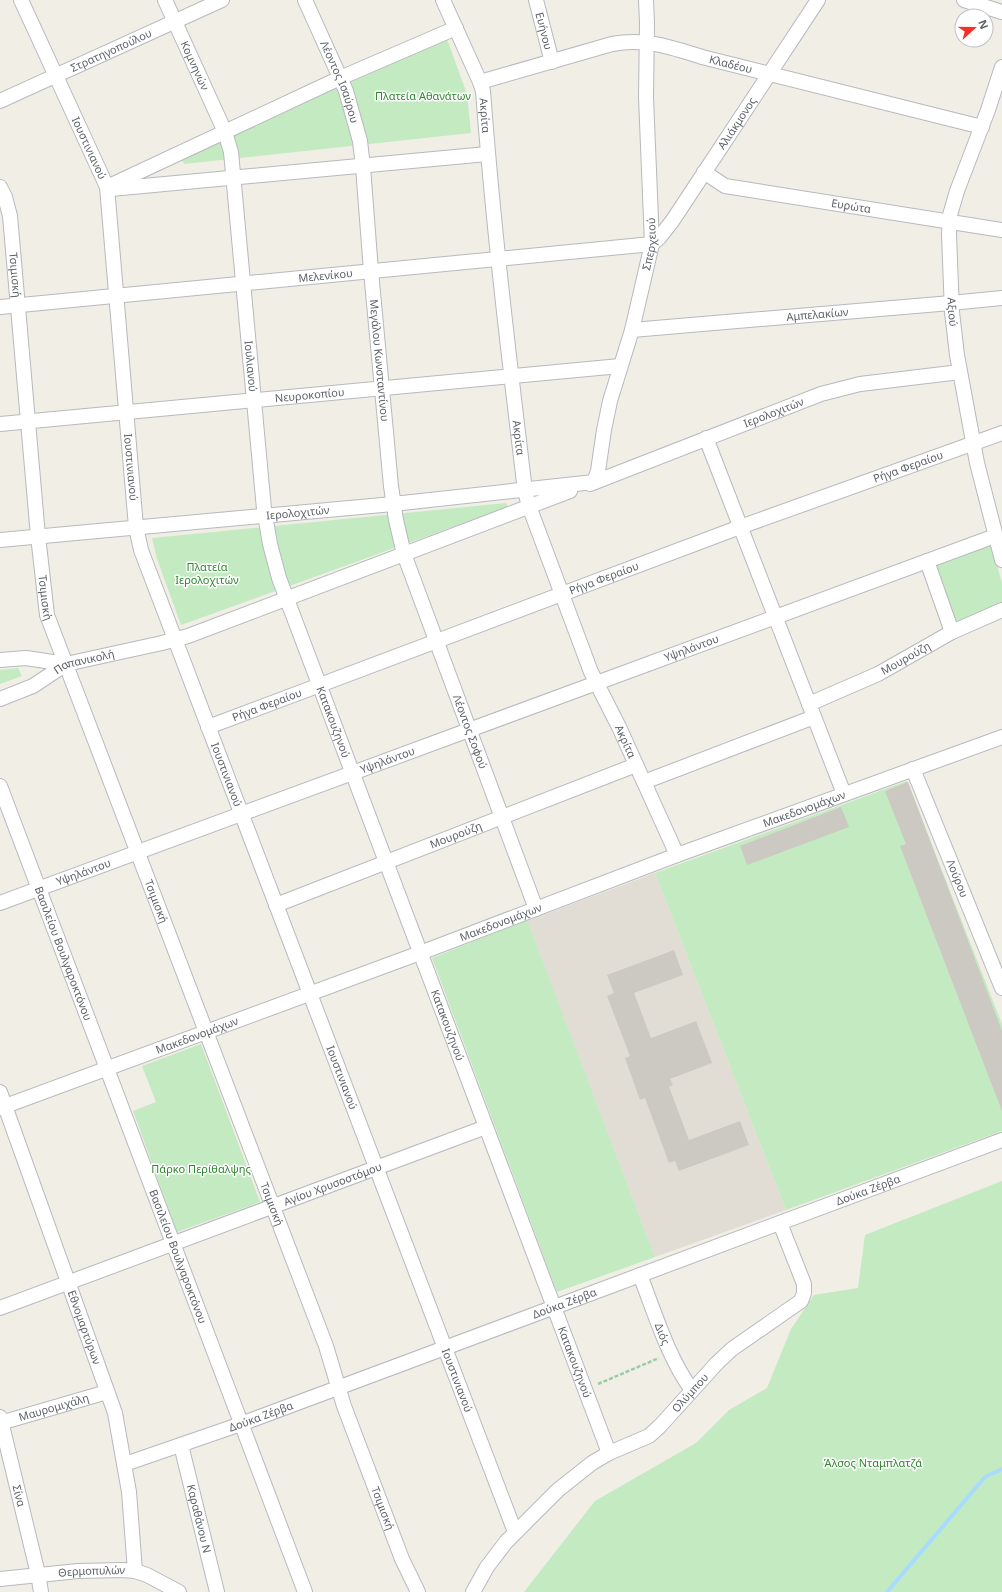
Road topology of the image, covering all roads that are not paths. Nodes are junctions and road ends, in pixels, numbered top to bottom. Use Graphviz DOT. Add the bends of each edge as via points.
graph roads {
  1 [pos="21,0"];
  2 [pos="165,0"];
  3 [pos="222,0"];
  4 [pos="305,0"];
  5 [pos="443,0"];
  6 [pos="536,0"];
  7 [pos="646,0"];
  8 [pos="818,0"];
  9 [pos="964,0"];
  10 [pos="1002,12"];
  11 [pos="174,22"];
  12 [pos="456,28"];
  13 [pos="647,42"];
  14 [pos="552,62"];
  15 [pos="1002,68"];
  16 [pos="768,74"];
  17 [pos="56,76"];
  18 [pos="340,78"];
  19 [pos="480,82"];
  20 [pos="0,101"];
  21 [pos="982,127"];
  22 [pos="225,132"];
  23 [pos="488,154"];
  24 [pos="363,167"];
  25 [pos="704,172"];
  26 [pos="235,178"];
  27 [pos="0,187"];
  28 [pos="107,187"];
  29 [pos="950,222"];
  30 [pos="1002,230"];
  31 [pos="652,244"];
  32 [pos="499,259"];
  33 [pos="371,271"];
  34 [pos="244,283"];
  35 [pos="116,295"];
  36 [pos="1002,298"];
  37 [pos="951,303"];
  38 [pos="16,305"];
  39 [pos="0,307"];
  40 [pos="632,330"];
  41 [pos="620,366"];
  42 [pos="960,372"];
  43 [pos="510,376"];
  44 [pos="382,388"];
  45 [pos="255,400"];
  46 [pos="126,412"];
  47 [pos="28,421"];
  48 [pos="0,424"];
  49 [pos="1002,433"];
  50 [pos="706,438"];
  51 [pos="973,442"];
  52 [pos="594,482"];
  53 [pos="525,491"];
  54 [pos="393,504"];
  55 [pos="529,506"];
  56 [pos="265,515"];
  57 [pos="136,527"];
  58 [pos="740,527"];
  59 [pos="38,536"];
  60 [pos="995,536"];
  61 [pos="0,540"];
  62 [pos="404,554"];
  63 [pos="1002,560"];
  64 [pos="927,561"];
  65 [pos="562,594"];
  66 [pos="286,599"];
  67 [pos="1002,610"];
  68 [pos="775,617"];
  69 [pos="952,632"];
  70 [pos="175,640"];
  71 [pos="436,641"];
  72 [pos="0,660"];
  73 [pos="66,664"];
  74 [pos="597,683"];
  75 [pos="318,685"];
  76 [pos="0,698"];
  77 [pos="811,711"];
  78 [pos="208,726"];
  79 [pos="470,730"];
  80 [pos="1002,737"];
  81 [pos="636,765"];
  82 [pos="914,769"];
  83 [pos="352,773"];
  84 [pos="644,782"];
  85 [pos="0,786"];
  86 [pos="844,794"];
  87 [pos="241,814"];
  88 [pos="501,817"];
  89 [pos="138,852"];
  90 [pos="677,855"];
  91 [pos="386,863"];
  92 [pos="39,888"];
  93 [pos="0,903"];
  94 [pos="276,905"];
  95 [pos="536,909"];
  96 [pos="420,953"];
  97 [pos="1002,988"];
  98 [pos="309,994"];
  99 [pos="206,1032"];
  100 [pos="108,1069"];
  101 [pos="0,1092"];
  102 [pos="3,1107"];
  103 [pos="486,1127"];
  104 [pos="1002,1140"];
  105 [pos="376,1168"];
  106 [pos="272,1206"];
  107 [pos="780,1222"];
  108 [pos="173,1243"];
  109 [pos="640,1275"];
  110 [pos="69,1282"];
  111 [pos="554,1307"];
  112 [pos="0,1308"];
  113 [pos="445,1348"];
  114 [pos="338,1388"];
  115 [pos="692,1390"];
  116 [pos="107,1392"];
  117 [pos="0,1421"];
  118 [pos="241,1424"];
  119 [pos="180,1445"];
  120 [pos="609,1453"];
  121 [pos="125,1464"];
  122 [pos="514,1532"];
  123 [pos="135,1571"];
  124 [pos="38,1574"];
  125 [pos="0,1579"];
  126 [pos="176,1591"];
  127 [pos="41,1592"];
  128 [pos="217,1592"];
  129 [pos="304,1592"];
  130 [pos="418,1592"];
  131 [pos="473,1592"];
  1 -- 17 [label="street, Ιουστινιανού"];
  2 -- 11 [label="street, Κομνηνών"];
  3 -- 11 [label="street, Στρατηγοπούλου"];
  4 -- 18 [label="street, Λέοντος Ισαύρου"];
  5 -- 12 [label="street, Ακρίτα"];
  6 -- 14 [label="street, Ευήνου"];
  7 -- 13 [label="street, Σπερχειού"];
  8 -- 16 [label="street, Αλιάκμονος"];
  9 -- 10 [label="street"];
  11 -- 17 [label="street, Στρατηγοπούλου"];
  11 -- 22 [label="street, Κομνηνών"];
  12 -- 18 [label="street"];
  12 -- 19 [label="street, Ακρίτα"];
  13 -- 14 [label="street, Κλαδέου" via="612,44"];
  13 -- 16 [label="street, Κλαδέου"];
  13 -- 31 [label="street, Σπερχειού" via="646,97"];
  14 -- 19 [label="street, Κλαδέου"];
  15 -- 21 [label="street, Αξιού"];
  16 -- 21 [label="street, Κλαδέου"];
  16 -- 25 [label="street, Αλιάκμονος"];
  17 -- 20 [label="street, Στρατηγοπούλου"];
  17 -- 28 [label="street, Ιουστινιανού"];
  18 -- 22 [label="street"];
  18 -- 24 [label="street, Λέοντος Ισαύρου" via="357,130"];
  19 -- 23 [label="street, Ακρίτα"];
  21 -- 29 [label="street, Αξιού" via="956,190"];
  22 -- 26 [label="street, Ιουλιανού" via="232,152"];
  22 -- 28 [label="street"];
  23 -- 24 [label="street"];
  23 -- 32 [label="street, Ακρίτα"];
  24 -- 26 [label="street"];
  24 -- 33 [label="street, Μεγάλου Κωνσταντίνου"];
  25 -- 29 [label="street, Ευρώτα" via="725,186"];
  25 -- 31 [label="street, Αλιάκμονος" via="673,220"];
  26 -- 28 [label="street" via="109,189"];
  26 -- 34 [label="street, Ιουλιανού"];
  27 -- 38 [label="street, Τσιμισκή" via="10,216"];
  28 -- 35 [label="street, Ιουστινιανού"];
  29 -- 30 [label="street, Ευρώτα"];
  29 -- 37 [label="street, Αξιού"];
  31 -- 32 [label="street, Μελενίκου"];
  31 -- 40 [label="street, Σπερχειού"];
  32 -- 33 [label="street, Μελενίκου"];
  32 -- 43 [label="street, Ακρίτα"];
  33 -- 34 [label="street, Μελενίκου"];
  33 -- 44 [label="street, Μεγάλου Κωνσταντίνου"];
  34 -- 35 [label="street, Μελενίκου"];
  34 -- 45 [label="street, Ιουλιανού"];
  35 -- 38 [label="street, Μελενίκου"];
  35 -- 46 [label="street, Ιουστινιανού"];
  36 -- 37 [label="street, Αμπελακίων"];
  37 -- 40 [label="street, Αμπελακίων"];
  37 -- 42 [label="street, Αξιού"];
  38 -- 39 [label="street, Μελενίκου"];
  38 -- 47 [label="street, Τσιμισκή"];
  40 -- 41 [label="street, Σπερχειού"];
  41 -- 43 [label="street, Νευροκοπίου"];
  41 -- 52 [label="street, Σπερχειού"];
  42 -- 50 [label="street, Ιερολοχιτών" via="841,388 800,401"];
  42 -- 51 [label="street, Αξιού"];
  43 -- 44 [label="street, Νευροκοπίου"];
  43 -- 53 [label="street, Ακρίτα"];
  44 -- 45 [label="street, Νευροκοπίου"];
  44 -- 54 [label="street, Μεγάλου Κωνσταντίνου"];
  45 -- 46 [label="street, Νευροκοπίου"];
  45 -- 56 [label="street, Ιουλιανού"];
  46 -- 47 [label="street, Νευροκοπίου"];
  46 -- 57 [label="street, Ιουστινιανού"];
  47 -- 48 [label="street, Νευροκοπίου"];
  47 -- 59 [label="street, Τσιμισκή"];
  49 -- 51 [label="street, Ρήγα Φεραίου"];
  50 -- 52 [label="street, Ιερολοχιτών"];
  50 -- 58 [label="street"];
  51 -- 58 [label="street, Ρήγα Φεραίου"];
  51 -- 60 [label="street, Αξιού"];
  52 -- 53 [label="street, Ιερολοχιτών"];
  52 -- 55 [label="street, Ιερολοχιτών"];
  53 -- 54 [label="street, Ιερολοχιτών"];
  53 -- 55 [label="street, Ακρίτα"];
  54 -- 56 [label="street, Ιερολοχιτών"];
  54 -- 62 [label="street, Μεγάλου Κωνσταντίνου"];
  55 -- 62 [label="street, Ιερολοχιτών"];
  55 -- 65 [label="street, Ακρίτα"];
  56 -- 57 [label="street, Ιερολοχιτών"];
  56 -- 66 [label="street, Ιουλιανού" via="270,544"];
  57 -- 59 [label="street, Ιερολοχιτών"];
  57 -- 70 [label="street, Ιουστινιανού" via="146,563"];
  58 -- 65 [label="street, Ρήγα Φεραίου"];
  58 -- 68 [label="street"];
  59 -- 61 [label="street, Ιερολοχιτών"];
  59 -- 73 [label="street, Τσιμισκή" via="46,610"];
  60 -- 63 [label="street, Αξιού"];
  60 -- 64 [label="street, Υψηλάντου"];
  62 -- 66 [label="street, Ιερολοχιτών"];
  62 -- 71 [label="street, Λέοντος Σοφού"];
  64 -- 68 [label="street, Υψηλάντου"];
  64 -- 69 [label="street"];
  65 -- 71 [label="street, Ρήγα Φεραίου"];
  65 -- 74 [label="street, Ακρίτα"];
  66 -- 70 [label="street, Ιερολοχιτών"];
  66 -- 75 [label="street, Κατακουζηνού"];
  67 -- 69 [label="street, Μουρούζη"];
  68 -- 74 [label="street, Υψηλάντου"];
  68 -- 77 [label="street"];
  69 -- 77 [label="street, Μουρούζη"];
  70 -- 73 [label="street, Παπανικολή"];
  70 -- 78 [label="street, Ιουστινιανού"];
  71 -- 75 [label="street, Ρήγα Φεραίου"];
  71 -- 79 [label="street, Λέοντος Σοφού"];
  72 -- 73 [label="street" via="19,658"];
  73 -- 76 [label="street, Παπανικολή" via="33,686"];
  73 -- 89 [label="street, Τσιμισκή"];
  74 -- 79 [label="street, Υψηλάντου"];
  74 -- 81 [label="street, Ακρίτα"];
  75 -- 78 [label="street, Ρήγα Φεραίου"];
  75 -- 83 [label="street, Κατακουζηνού"];
  77 -- 84 [label="street, Μουρούζη"];
  77 -- 86 [label="street"];
  78 -- 87 [label="street, Ιουστινιανού"];
  79 -- 83 [label="street, Υψηλάντου"];
  79 -- 88 [label="street, Λέοντος Σοφού"];
  80 -- 82 [label="street, Μακεδονομάχων"];
  81 -- 84 [label="street, Ακρίτα"];
  81 -- 88 [label="street, Μουρούζη"];
  82 -- 86 [label="street, Μακεδονομάχων"];
  82 -- 97 [label="street, Λούρου"];
  83 -- 87 [label="street, Υψηλάντου"];
  83 -- 91 [label="street, Κατακουζηνού"];
  84 -- 90 [label="street, Ακρίτα"];
  85 -- 92 [label="street, Βασιλείου Βουλγαροκτόνου"];
  86 -- 90 [label="street, Μακεδονομάχων"];
  87 -- 89 [label="street, Υψηλάντου"];
  87 -- 94 [label="street, Ιουστινιανού"];
  88 -- 91 [label="street, Μουρούζη"];
  88 -- 95 [label="street, Λέοντος Σοφού"];
  89 -- 92 [label="street, Υψηλάντου"];
  89 -- 99 [label="street, Τσιμισκή"];
  90 -- 95 [label="street, Μακεδονομάχων"];
  91 -- 94 [label="street, Μουρούζη"];
  91 -- 96 [label="street, Κατακουζηνού"];
  92 -- 93 [label="street, Υψηλάντου"];
  92 -- 100 [label="street, Βασιλείου Βουλγαροκτόνου"];
  94 -- 98 [label="street, Ιουστινιανού"];
  95 -- 96 [label="street, Μακεδονομάχων"];
  96 -- 98 [label="street, Μακεδονομάχων"];
  96 -- 103 [label="street, Κατακουζηνού"];
  98 -- 99 [label="street, Μακεδονομάχων"];
  98 -- 105 [label="street, Ιουστινιανού"];
  99 -- 100 [label="street, Μακεδονομάχων"];
  99 -- 106 [label="street, Τσιμισκή"];
  100 -- 102 [label="street, Μακεδονομάχων"];
  100 -- 108 [label="street, Βασιλείου Βουλγαροκτόνου"];
  101 -- 102 [label="street, Εθνομαρτύρων"];
  102 -- 110 [label="street, Εθνομαρτύρων"];
  103 -- 105 [label="street, Αγίου Χρυσοστόμου"];
  103 -- 111 [label="street, Κατακουζηνού"];
  104 -- 107 [label="street, Δούκα Ζέρβα"];
  105 -- 106 [label="street, Αγίου Χρυσοστόμου"];
  105 -- 113 [label="street, Ιουστινιανού"];
  106 -- 108 [label="street, Αγίου Χρυσοστόμου"];
  106 -- 114 [label="street, Τσιμισκή" via="326,1346"];
  107 -- 109 [label="street, Δούκα Ζέρβα"];
  107 -- 115 [label="street, Ολύμπου" via="804,1284 804,1296 798,1304 732,1349"];
  108 -- 110 [label="street, Αγίου Χρυσοστόμου"];
  108 -- 118 [label="street, Βασιλείου Βουλγαροκτόνου"];
  109 -- 111 [label="street, Δούκα Ζέρβα"];
  109 -- 115 [label="street, Διός" via="671,1353"];
  110 -- 112 [label="street, Αγίου Χρυσοστόμου"];
  110 -- 116 [label="street, Εθνομαρτύρων"];
  111 -- 113 [label="street, Δούκα Ζέρβα"];
  111 -- 120 [label="street, Κατακουζηνού"];
  113 -- 114 [label="street, Δούκα Ζέρβα"];
  113 -- 122 [label="street, Ιουστινιανού"];
  114 -- 118 [label="street, Δούκα Ζέρβα"];
  114 -- 130 [label="street, Τσιμισκή" via="402,1559"];
  115 -- 120 [label="street, Ολύμπου" via="649,1436"];
  116 -- 117 [label="street, Μαυρομιχάλη"];
  116 -- 121 [label="street, Εθνομαρτύρων" via="118,1425"];
  117 -- 124 [label="street, Σίνα"];
  118 -- 119 [label="street, Δούκα Ζέρβα"];
  118 -- 129 [label="street, Βασιλείου Βουλγαροκτόνου"];
  119 -- 121 [label="street, Δούκα Ζέρβα"];
  119 -- 128 [label="street, Καραθάνου Ν"];
  120 -- 122 [label="street, Ολύμπου" via="572,1478"];
  121 -- 123 [label="street, Εθνομαρτύρων"];
  122 -- 131 [label="street, Ολύμπου" via="487,1567"];
  123 -- 124 [label="street, Θερμοπυλών"];
  123 -- 126 [label="street, Θερμοπυλών"];
  124 -- 125 [label="street, Θερμοπυλών"];
  124 -- 127 [label="street, Σίνα"];
}
